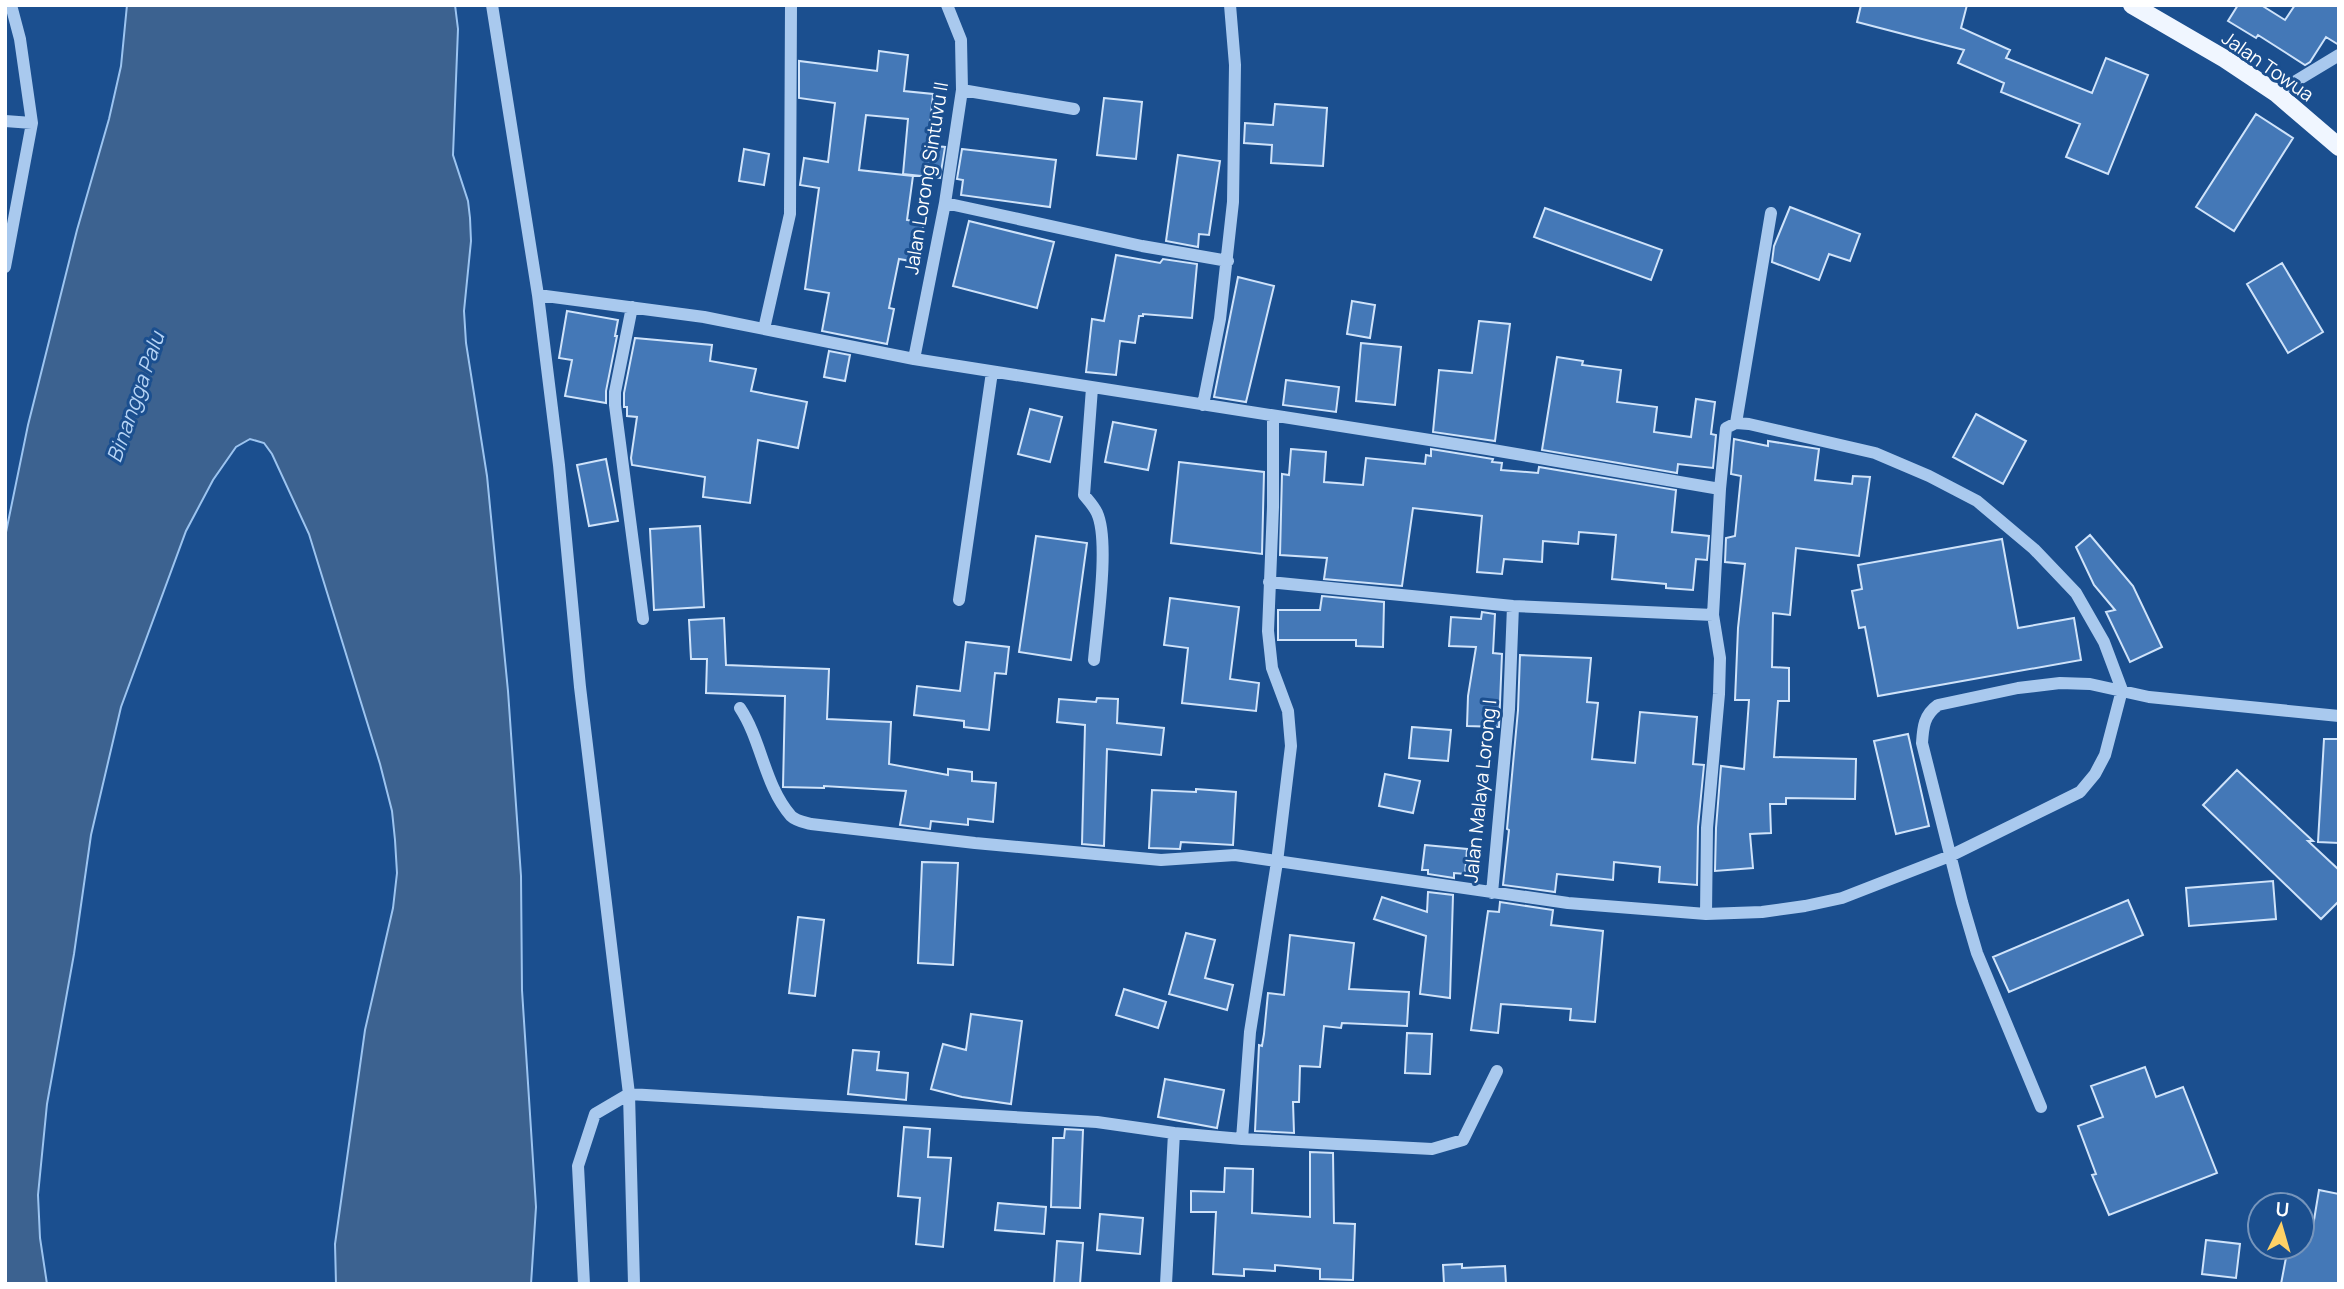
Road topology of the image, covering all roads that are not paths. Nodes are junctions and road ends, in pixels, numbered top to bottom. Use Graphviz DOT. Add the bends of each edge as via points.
graph roads {
  1 [pos="11,5"];
  2 [pos="492,5"];
  3 [pos="791,5"];
  4 [pos="947,5"];
  5 [pos="1230,5"];
  6 [pos="2132,5"];
  7 [pos="2339,55"];
  8 [pos="962,90"];
  9 [pos="2276,93"];
  10 [pos="1074,109"];
  11 [pos="5,121"];
  12 [pos="32,123"];
  13 [pos="2339,147"];
  14 [pos="945,203"];
  15 [pos="1772,213"];
  16 [pos="1228,261"];
  17 [pos="5,267"];
  18 [pos="538,295"];
  19 [pos="632,307"];
  20 [pos="764,329"];
  21 [pos="914,359"];
  22 [pos="992,372"];
  23 [pos="1092,388"];
  24 [pos="1203,405"];
  25 [pos="1273,417"];
  26 [pos="1735,423"];
  27 [pos="1720,489"];
  28 [pos="1269,582"];
  29 [pos="959,600"];
  30 [pos="1513,606"];
  31 [pos="1713,615"];
  32 [pos="643,619"];
  33 [pos="1094,660"];
  34 [pos="2122,690"];
  35 [pos="740,708"];
  36 [pos="2339,716"];
  37 [pos="1950,856"];
  38 [pos="1277,862"];
  39 [pos="1492,893"];
  40 [pos="1706,914"];
  41 [pos="1497,1071"];
  42 [pos="629,1094"];
  43 [pos="2041,1107"];
  44 [pos="1174,1133"];
  45 [pos="1242,1139"];
  46 [pos="584,1284"];
  47 [pos="634,1284"];
  48 [pos="1166,1284"];
  1 -- 12 [label="street"];
  2 -- 18 [label="street"];
  3 -- 20 [label="street" via="790,214"];
  4 -- 8 [label="street, Jalan Lorong Sintuvu II" via="961,40"];
  5 -- 16 [label="street" via="1236,65"];
  6 -- 9 [label="main road, Jalan Towua"];
  7 -- 9 [label="street"];
  8 -- 10 [label="street"];
  8 -- 14 [label="street, Jalan Lorong Sintuvu II"];
  9 -- 13 [label="main road, Jalan Towua"];
  11 -- 12 [label="street"];
  12 -- 17 [label="street"];
  14 -- 16 [label="street"];
  14 -- 21 [label="street, Jalan Lorong Sintuvu II"];
  15 -- 26 [label="street"];
  16 -- 24 [label="street"];
  18 -- 19 [label="street"];
  18 -- 42 [label="street"];
  19 -- 20 [label="street"];
  19 -- 32 [label="street" via="615,405"];
  20 -- 21 [label="street"];
  21 -- 22 [label="street"];
  22 -- 23 [label="street"];
  22 -- 29 [label="street"];
  23 -- 24 [label="street"];
  23 -- 33 [label="street" via="1084,495 1100,523 1102,569"];
  24 -- 25 [label="street"];
  25 -- 27 [label="street"];
  25 -- 28 [label="street"];
  26 -- 27 [label="street" via="1726,428"];
  26 -- 34 [label="street" via="1875,453 1976,501 2034,549 2076,593 2104,642"];
  27 -- 31 [label="street"];
  28 -- 30 [label="street"];
  28 -- 38 [label="street" via="1272,668 1288,711 1290,746"];
  30 -- 31 [label="street"];
  30 -- 39 [label="street, Jalan Malaya Lorong I" via="1509,709"];
  31 -- 40 [label="street" via="1720,658 1707,828"];
  34 -- 36 [label="street" via="2149,697"];
  34 -- 37 [label="street" via="2105,755 2080,792"];
  34 -- 37 [label="street" via="2060,683 2018,688 1931,710 1925,717 1922,743"];
  35 -- 38 [label="street, Jalan Malaya Lorong I" via="751,725 768,779 792,817 811,824 1161,860 1235,855"];
  37 -- 40 [label="street" via="1842,898 1762,912"];
  37 -- 43 [label="street" via="1977,953"];
  38 -- 39 [label="street, Jalan Malaya Lorong I"];
  38 -- 45 [label="street" via="1250,1032"];
  39 -- 40 [label="street"];
  41 -- 45 [label="street" via="1463,1140 1457,1143 1432,1149"];
  42 -- 44 [label="street" via="1097,1122"];
  42 -- 46 [label="street" via="595,1114 579,1166"];
  42 -- 47 [label="street"];
  44 -- 45 [label="street"];
  44 -- 48 [label="street"];
}
